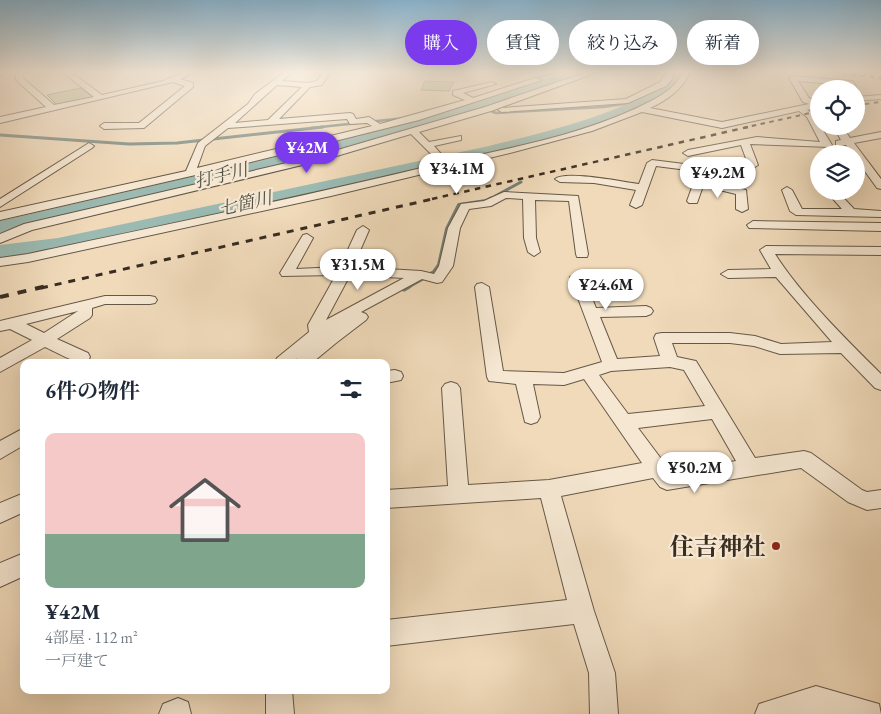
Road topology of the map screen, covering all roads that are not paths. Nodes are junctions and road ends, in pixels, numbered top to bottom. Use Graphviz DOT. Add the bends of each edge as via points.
graph roads {
  1 [pos="48,104"];
  2 [pos="70,104"];
  3 [pos="168,104"];
  4 [pos="251,104"];
  5 [pos="289,104"];
  6 [pos="459,104"];
  7 [pos="502,104"];
  8 [pos="593,104"];
  9 [pos="648,104"];
  10 [pos="575,106"];
  11 [pos="810,106"];
  12 [pos="52,108"];
  13 [pos="800,108"];
  14 [pos="488,109"];
  15 [pos="640,109"];
  16 [pos="0,120"];
  17 [pos="271,122"];
  18 [pos="604,123"];
  19 [pos="374,124"];
  20 [pos="104,126"];
  21 [pos="225,126"];
  22 [pos="413,131"];
  23 [pos="881,134"];
  24 [pos="842,135"];
  25 [pos="458,138"];
  26 [pos="848,141"];
  27 [pos="745,142"];
  28 [pos="428,145"];
  29 [pos="827,145"];
  30 [pos="89,146"];
  31 [pos="688,153"];
  32 [pos="436,154"];
  33 [pos="700,169"];
  34 [pos="190,173"];
  35 [pos="596,176"];
  36 [pos="560,179"];
  37 [pos="699,182"];
  38 [pos="881,186"];
  39 [pos="642,188"];
  40 [pos="787,190"];
  41 [pos="529,196"];
  42 [pos="582,196"];
  43 [pos="840,200"];
  44 [pos="693,201"];
  45 [pos="0,204"];
  46 [pos="636,205"];
  47 [pos="742,209"];
  48 [pos="851,212"];
  49 [pos="881,214"];
  50 [pos="0,216"];
  51 [pos="753,225"];
  52 [pos="881,227"];
  53 [pos="363,230"];
  54 [pos="307,238"];
  55 [pos="0,239"];
  56 [pos="534,252"];
  57 [pos="881,252"];
  58 [pos="582,254"];
  59 [pos="0,262"];
  60 [pos="345,271"];
  61 [pos="780,273"];
  62 [pos="728,274"];
  63 [pos="629,275"];
  64 [pos="427,277"];
  65 [pos="482,287"];
  66 [pos="150,300"];
  67 [pos="85,305"];
  68 [pos="646,312"];
  69 [pos="591,313"];
  70 [pos="339,324"];
  71 [pos="6,325"];
  72 [pos="317,332"];
  73 [pos="44,340"];
  74 [pos="845,347"];
  75 [pos="82,357"];
  76 [pos="285,359"];
  77 [pos="306,359"];
  78 [pos="670,361"];
  79 [pos="611,365"];
  80 [pos="0,366"];
  81 [pos="588,372"];
  82 [pos="523,378"];
  83 [pos="881,384"];
  84 [pos="451,388"];
  85 [pos="717,410"];
  86 [pos="531,417"];
  87 [pos="624,422"];
  88 [pos="20,438"];
  89 [pos="0,451"];
  90 [pos="750,468"];
  91 [pos="657,469"];
  92 [pos="549,490"];
  93 [pos="459,494"];
  94 [pos="390,499"];
  95 [pos="881,499"];
  96 [pos="20,504"];
  97 [pos="0,513"];
  98 [pos="20,566"];
  99 [pos="0,576"];
  100 [pos="582,612"];
  101 [pos="390,633"];
  102 [pos="279,694"];
  103 [pos="280,714"];
  104 [pos="604,714"];
  105 [pos="769,714"];
  106 [pos="869,714"];
  1 -- 12 [label="street"];
  2 -- 12 [label="street"];
  3 -- 20 [label="street" via="141,126"];
  4 -- 21 [label="street"];
  5 -- 17 [label="street"];
  6 -- 19 [label="street"];
  7 -- 14 [label="street"];
  8 -- 10 [label="street"];
  9 -- 15 [label="street"];
  10 -- 14 [label="street"];
  10 -- 18 [label="street" via="587,117"];
  11 -- 13 [label="street"];
  12 -- 16 [label="street"];
  13 -- 15 [label="street" via="722,125 689,115"];
  13 -- 29 [label="street" via="810,116"];
  14 -- 22 [label="street"];
  15 -- 18 [label="street"];
  17 -- 19 [label="street" via="350,116 353,122"];
  17 -- 21 [label="street"];
  18 -- 59 [label="street" via="394,178"];
  19 -- 34 [label="street"];
  21 -- 34 [label="street" via="201,145"];
  22 -- 28 [label="street"];
  22 -- 55 [label="street" via="320,158 12,232"];
  23 -- 26 [label="street"];
  24 -- 26 [label="street"];
  25 -- 28 [label="street"];
  26 -- 29 [label="street"];
  26 -- 38 [label="street"];
  27 -- 29 [label="street"];
  27 -- 31 [label="street"];
  27 -- 33 [label="street" via="753,165 747,169"];
  28 -- 32 [label="street"];
  30 -- 45 [label="street"];
  33 -- 37 [label="street"];
  33 -- 39 [label="street" via="652,163"];
  34 -- 50 [label="street"];
  35 -- 36 [label="street"];
  35 -- 39 [label="street"];
  35 -- 42 [label="street"];
  37 -- 44 [label="street"];
  37 -- 47 [label="street" via="742,192"];
  39 -- 46 [label="street"];
  40 -- 48 [label="street" via="800,213"];
  41 -- 42 [label="street"];
  41 -- 56 [label="street" via="530,238"];
  41 -- 64 [label="street" via="504,195 487,204 465,206 454,228 446,266"];
  42 -- 58 [label="street"];
  43 -- 48 [label="street"];
  48 -- 49 [label="street"];
  51 -- 52 [label="street"];
  53 -- 60 [label="street"];
  54 -- 60 [label="street" via="287,273"];
  57 -- 61 [label="street" via="766,250"];
  60 -- 64 [label="street"];
  60 -- 72 [label="street" via="316,325"];
  61 -- 62 [label="street"];
  61 -- 74 [label="street"];
  63 -- 69 [label="street" via="577,277"];
  64 -- 70 [label="street"];
  64 -- 70 [label="street" via="384,304"];
  65 -- 82 [label="street" via="495,377"];
  66 -- 67 [label="street" via="104,300"];
  67 -- 71 [label="street"];
  67 -- 73 [label="street" via="85,314"];
  68 -- 69 [label="street"];
  69 -- 79 [label="street"];
  70 -- 72 [label="street"];
  70 -- 77 [label="street"];
  71 -- 73 [label="street"];
  72 -- 76 [label="street"];
  73 -- 75 [label="street"];
  73 -- 80 [label="street"];
  74 -- 78 [label="street" via="780,349 730,338 662,338"];
  74 -- 83 [label="street"];
  78 -- 79 [label="street"];
  78 -- 85 [label="street" via="690,365"];
  79 -- 81 [label="street"];
  81 -- 82 [label="street" via="564,379"];
  81 -- 87 [label="street"];
  82 -- 86 [label="street"];
  84 -- 93 [label="street"];
  85 -- 87 [label="street"];
  85 -- 90 [label="street"];
  87 -- 91 [label="street"];
  88 -- 89 [label="street"];
  90 -- 91 [label="street" via="667,481"];
  90 -- 95 [label="street" via="804,459 855,496 867,501"];
  91 -- 92 [label="street"];
  92 -- 93 [label="street"];
  92 -- 100 [label="street"];
  93 -- 94 [label="street"];
  96 -- 97 [label="street"];
  98 -- 99 [label="street"];
  100 -- 101 [label="street"];
  100 -- 104 [label="street" via="602,673"];
  102 -- 103 [label="street"];
  105 -- 106 [label="street" via="816,700"];
}
